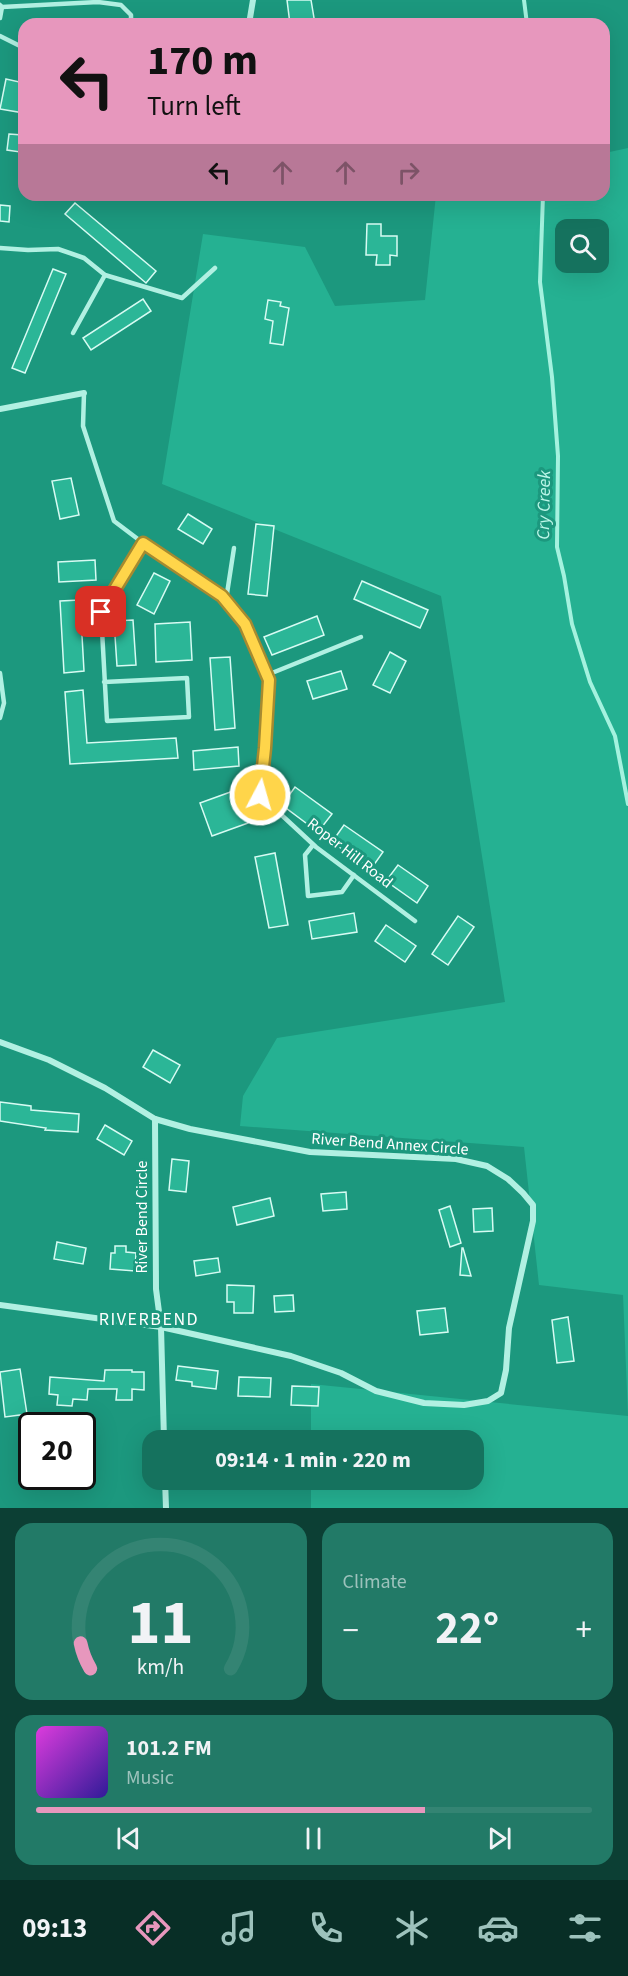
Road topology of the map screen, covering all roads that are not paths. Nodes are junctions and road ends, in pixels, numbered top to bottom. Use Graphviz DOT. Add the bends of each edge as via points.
graph roads {
  1 [pos="253,0"];
  2 [pos="1,6"];
  3 [pos="0,18"];
  4 [pos="131,18"];
  5 [pos="250,18"];
  6 [pos="0,36"];
  7 [pos="18,45"];
  8 [pos="0,248"];
  9 [pos="215,268"];
  10 [pos="105,275"];
  11 [pos="73,333"];
  12 [pos="84,393"];
  13 [pos="0,409"];
  14 [pos="143,543"];
  15 [pos="234,548"];
  16 [pos="226,600"];
  17 [pos="362,637"];
  18 [pos="0,673"];
  19 [pos="267,675"];
  20 [pos="104,682"];
  21 [pos="0,718"];
  22 [pos="313,845"];
  23 [pos="354,875"];
  24 [pos="415,921"];
  25 [pos="0,1042"];
  26 [pos="155,1119"];
  27 [pos="0,1305"];
  28 [pos="161,1327"];
  29 [pos="164,1430"];
  30 [pos="165,1490"];
  31 [pos="166,1508"];
  1 -- 5 [label="street"];
  2 -- 3 [label="lane"];
  2 -- 4 [label="lane" via="98,2 121,5"];
  6 -- 7 [label="lane"];
  8 -- 10 [label="lane" via="58,249 84,258"];
  9 -- 10 [label="lane" via="182,298"];
  10 -- 11 [label="lane"];
  12 -- 13 [label="street, Roper Hill Road"];
  12 -- 14 [label="lane, Roper Hill Road" via="83,426 114,521"];
  14 -- 16 [label="lane, Roper Hill Road"];
  14 -- 20 [label="lane" via="101,612"];
  15 -- 16 [label="lane"];
  16 -- 19 [label="lane, Roper Hill Road" via="245,624"];
  17 -- 19 [label="lane"];
  18 -- 21 [label="lane" via="4,703"];
  19 -- 22 [label="lane, Roper Hill Road" via="260,795"];
  20 -- 20 [label="lane" via="107,721 189,717 187,678"];
  22 -- 23 [label="lane, Roper Hill Road"];
  22 -- 23 [label="lane" via="305,855 308,896 342,892"];
  23 -- 24 [label="lane, Roper Hill Road"];
  25 -- 26 [label="street" via="86,1078"];
  26 -- 28 [label="street, River Bend Circle" via="156,1289"];
  26 -- 28 [label="street, River Bend Annex Circle" via="310,1152 456,1159 487,1166 508,1179 533,1205 533,1221 509,1328 501,1393 488,1401 464,1405 424,1403 376,1392 341,1373 291,1356"];
  27 -- 28 [label="street"];
  28 -- 29 [label="street, River Bend Circle"];
  30 -- 31 [label="street"];
}
